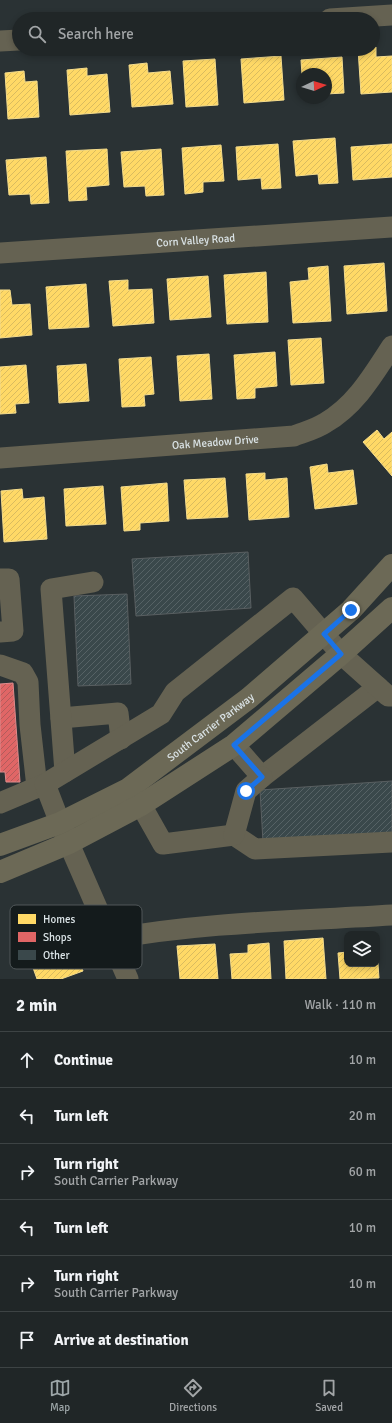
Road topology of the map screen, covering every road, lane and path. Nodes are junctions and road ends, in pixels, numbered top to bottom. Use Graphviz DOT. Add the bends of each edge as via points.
graph roads {
  1 [pos="392,15"];
  2 [pos="380,16"];
  3 [pos="12,41"];
  4 [pos="0,42"];
  5 [pos="392,227"];
  6 [pos="0,253"];
  7 [pos="392,346"];
  8 [pos="0,458"];
  9 [pos="392,565"];
  10 [pos="0,579"];
  11 [pos="93,582"];
  12 [pos="392,608"];
  13 [pos="0,632"];
  14 [pos="324,634"];
  15 [pos="341,654"];
  16 [pos="0,665"];
  17 [pos="385,691"];
  18 [pos="61,718"];
  19 [pos="121,739"];
  20 [pos="234,745"];
  21 [pos="65,772"];
  22 [pos="262,777"];
  23 [pos="41,786"];
  24 [pos="0,803"];
  25 [pos="141,805"];
  26 [pos="60,823"];
  27 [pos="234,835"];
  28 [pos="392,842"];
  29 [pos="69,843"];
  30 [pos="0,845"];
  31 [pos="0,872"];
  32 [pos="96,905"];
  33 [pos="392,915"];
  34 [pos="142,933"];
  35 [pos="124,969"];
  36 [pos="128,979"];
  1 -- 2 [label="street"];
  3 -- 4 [label="street"];
  5 -- 6 [label="street, Corn Valley Road"];
  7 -- 8 [label="street, Oak Meadow Drive" via="349,406 325,424 294,436"];
  9 -- 14 [label="main road, South Carrier Parkway" via="351,610"];
  10 -- 13 [label="street" via="9,579 13,631"];
  11 -- 18 [label="street" via="51,589"];
  12 -- 15 [label="main road"];
  14 -- 15 [label="street"];
  14 -- 19 [label="street" via="293,598 175,692 161,714"];
  14 -- 26 [label="main road, South Carrier Parkway" via="249,698 128,789"];
  15 -- 17 [label="street"];
  15 -- 20 [label="main road"];
  16 -- 23 [label="street" via="23,673 28,682 30,725"];
  17 -- 22 [label="street"];
  18 -- 19 [label="street" via="118,713"];
  18 -- 21 [label="street"];
  19 -- 21 [label="street"];
  20 -- 22 [label="street"];
  20 -- 25 [label="main road"];
  21 -- 23 [label="street"];
  22 -- 27 [label="street" via="246,791"];
  23 -- 24 [label="street"];
  23 -- 26 [label="street"];
  25 -- 27 [label="street" via="163,844"];
  25 -- 29 [label="main road"];
  26 -- 29 [label="street"];
  26 -- 30 [label="main road, South Carrier Parkway"];
  27 -- 28 [label="street" via="255,849"];
  29 -- 31 [label="main road"];
  29 -- 32 [label="street"];
  33 -- 34 [label="street"];
  35 -- 36 [label="street"];
}
